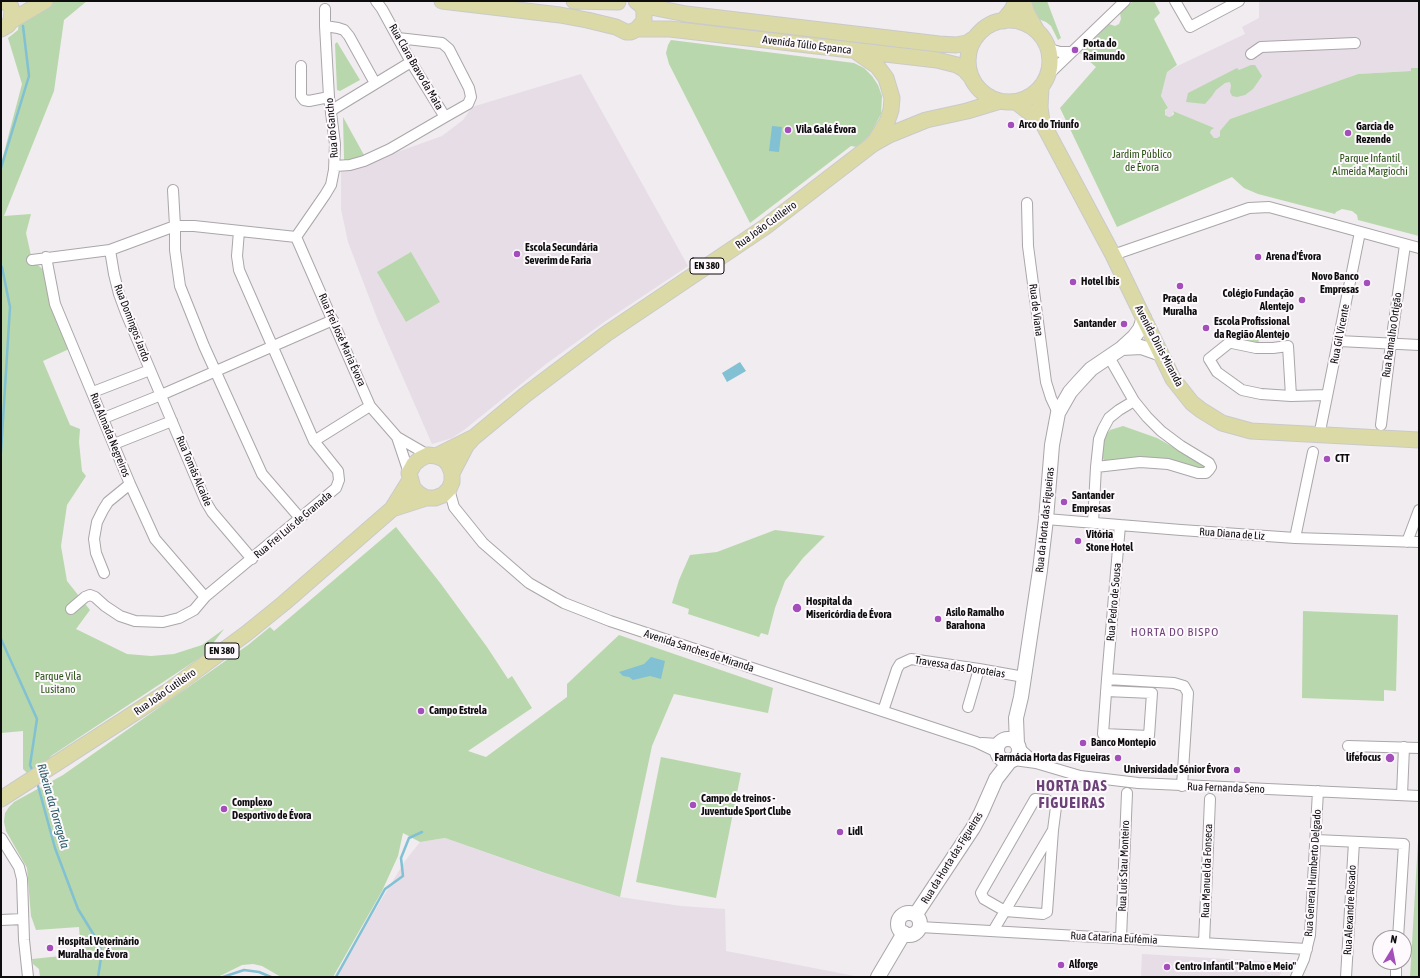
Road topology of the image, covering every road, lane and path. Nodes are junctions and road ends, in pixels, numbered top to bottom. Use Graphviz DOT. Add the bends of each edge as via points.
graph roads {
  1 [pos="5,1"];
  2 [pos="45,1"];
  3 [pos="442,1"];
  4 [pos="574,1"];
  5 [pos="1016,1"];
  6 [pos="1023,1"];
  7 [pos="1126,1"];
  8 [pos="1175,1"];
  9 [pos="1239,1"];
  10 [pos="619,2"];
  11 [pos="639,3"];
  12 [pos="381,4"];
  13 [pos="325,9"];
  14 [pos="1003,21"];
  15 [pos="6,25"];
  16 [pos="325,26"];
  17 [pos="616,27"];
  18 [pos="637,29"];
  19 [pos="1037,31"];
  20 [pos="976,37"];
  21 [pos="398,38"];
  22 [pos="1355,43"];
  23 [pos="1047,46"];
  24 [pos="854,51"];
  25 [pos="1072,52"];
  26 [pos="1251,54"];
  27 [pos="411,62"];
  28 [pos="301,66"];
  29 [pos="973,80"];
  30 [pos="1044,82"];
  31 [pos="375,84"];
  32 [pos="329,97"];
  33 [pos="1000,101"];
  34 [pos="1016,102"];
  35 [pos="332,110"];
  36 [pos="952,114"];
  37 [pos="445,117"];
  38 [pos="1042,122"];
  39 [pos="873,144"];
  40 [pos="335,166"];
  41 [pos="172,190"];
  42 [pos="1027,203"];
  43 [pos="175,226"];
  44 [pos="240,231"];
  45 [pos="1360,232"];
  46 [pos="296,237"];
  47 [pos="1405,245"];
  48 [pos="1419,248"];
  49 [pos="110,250"];
  50 [pos="1113,255"];
  51 [pos="46,257"];
  52 [pos="32,260"];
  53 [pos="1144,318"];
  54 [pos="333,320"];
  55 [pos="1151,333"];
  56 [pos="1339,341"];
  57 [pos="1391,343"];
  58 [pos="1419,345"];
  59 [pos="272,346"];
  60 [pos="1122,348"];
  61 [pos="1161,354"];
  62 [pos="1109,357"];
  63 [pos="150,370"];
  64 [pos="216,371"];
  65 [pos="93,392"];
  66 [pos="161,395"];
  67 [pos="1327,395"];
  68 [pos="1292,396"];
  69 [pos="1134,401"];
  70 [pos="370,406"];
  71 [pos="1058,413"];
  72 [pos="104,418"];
  73 [pos="172,421"];
  74 [pos="1381,425"];
  75 [pos="1319,436"];
  76 [pos="397,438"];
  77 [pos="473,438"];
  78 [pos="1419,440"];
  79 [pos="314,441"];
  80 [pos="114,444"];
  81 [pos="1314,452"];
  82 [pos="432,456"];
  83 [pos="1096,467"];
  84 [pos="452,473"];
  85 [pos="409,476"];
  86 [pos="130,484"];
  87 [pos="449,489"];
  88 [pos="431,498"];
  89 [pos="454,507"];
  90 [pos="392,509"];
  91 [pos="1419,510"];
  92 [pos="300,518"];
  93 [pos="1046,519"];
  94 [pos="1093,523"];
  95 [pos="1120,525"];
  96 [pos="1295,538"];
  97 [pos="1407,542"];
  98 [pos="1419,542"];
  99 [pos="252,559"];
  100 [pos="104,573"];
  101 [pos="205,597"];
  102 [pos="71,609"];
  103 [pos="979,669"];
  104 [pos="1024,677"];
  105 [pos="1107,679"];
  106 [pos="1106,692"];
  107 [pos="968,707"];
  108 [pos="883,711"];
  109 [pos="1348,746"];
  110 [pos="1404,747"];
  111 [pos="1419,748"];
  112 [pos="1007,750"];
  113 [pos="1182,786"];
  114 [pos="1318,791"];
  115 [pos="1127,793"];
  116 [pos="1402,795"];
  117 [pos="1419,796"];
  118 [pos="1,799"];
  119 [pos="1210,799"];
  120 [pos="1053,830"];
  121 [pos="1,838"];
  122 [pos="1316,840"];
  123 [pos="1354,842"];
  124 [pos="1005,911"];
  125 [pos="23,919"];
  126 [pos="1,920"];
  127 [pos="918,921"];
  128 [pos="1399,930"];
  129 [pos="993,931"];
  130 [pos="904,933"];
  131 [pos="1121,938"];
  132 [pos="1204,943"];
  133 [pos="1307,949"];
  134 [pos="28,977"];
  135 [pos="878,977"];
  136 [pos="1296,977"];
  137 [pos="1346,977"];
  1 -- 15 [label="main road" via="12,11"];
  2 -- 15 [label="main road"];
  3 -- 17 [label="main road, Avenida Túlio Espanca" via="560,15"];
  4 -- 10 [label="main road"];
  5 -- 14 [label="main road"];
  6 -- 19 [label="main road"];
  7 -- 25 [label="street"];
  8 -- 9 [label="street" via="1190,27"];
  10 -- 17 [label="main road" via="612,12"];
  11 -- 18 [label="main road, Avenida Túlio Espanca" via="645,16"];
  11 -- 20 [label="main road, Avenida Túlio Espanca" via="686,14 932,44 956,45 967,43"];
  12 -- 21 [label="street, Rua Clara Bravo da Mata"];
  13 -- 16 [label="street, Rua do Gancho"];
  14 -- 19 [label="main road" via="1027,24"];
  14 -- 20 [label="main road" via="984,29"];
  16 -- 31 [label="street" via="344,30"];
  16 -- 32 [label="street, Rua do Gancho"];
  17 -- 18 [label="main road, Avenida Túlio Espanca" via="626,32"];
  18 -- 24 [label="main road, Avenida Túlio Espanca" via="670,29"];
  19 -- 23 [label="main road"];
  20 -- 29 [label="main road" via="968,56 968,67"];
  21 -- 27 [label="street, Rua Clara Bravo da Mata"];
  21 -- 37 [label="street" via="442,43 449,49 471,96 468,104"];
  22 -- 26 [label="street" via="1261,47"];
  23 -- 25 [label="street" via="1060,52"];
  23 -- 30 [label="main road" via="1050,66"];
  24 -- 29 [label="main road, Avenida Túlio Espanca" via="937,60 957,65"];
  24 -- 39 [label="main road" via="877,66 886,78 891,93 889,116"];
  25 -- 30 [label="street"];
  27 -- 31 [label="street"];
  27 -- 37 [label="street, Rua Clara Bravo da Mata"];
  28 -- 32 [label="street" via="301,96 304,100"];
  29 -- 33 [label="main road" via="981,92"];
  29 -- 36 [label="main road, Rua João Cutileiro / EN 380" via="970,98"];
  30 -- 34 [label="main road" via="1034,94"];
  30 -- 38 [label="main road, Avenida Dinis Miranda" via="1040,107"];
  31 -- 35 [label="street"];
  32 -- 35 [label="street, Rua do Gancho"];
  33 -- 34 [label="main road"];
  33 -- 36 [label="main road, Rua João Cutileiro / EN 380"];
  34 -- 38 [label="main road, Avenida Dinis Miranda"];
  35 -- 40 [label="street, Rua do Gancho"];
  36 -- 39 [label="main road, Rua João Cutileiro / EN 380" via="906,127"];
  37 -- 40 [label="street, Rua Clara Bravo da Mata" via="390,150 364,161"];
  38 -- 50 [label="main road, Avenida Dinis Miranda"];
  39 -- 77 [label="main road, Rua João Cutileiro / EN 380" via="765,227 599,339 519,399"];
  40 -- 46 [label="street, Rua do Gancho" via="331,185"];
  41 -- 43 [label="street"];
  42 -- 71 [label="street, Rua de Viana" via="1028,250 1046,382 1050,398"];
  43 -- 44 [label="street"];
  43 -- 49 [label="street"];
  43 -- 64 [label="street" via="180,286"];
  44 -- 46 [label="street"];
  44 -- 59 [label="street, Rua Frei Luís de Granada" via="237,256 239,270"];
  45 -- 47 [label="street"];
  45 -- 50 [label="street" via="1269,207 1249,208"];
  45 -- 56 [label="street, Rua Gil Vicente"];
  46 -- 54 [label="street, Rua Frei José Maria Évora"];
  47 -- 48 [label="street"];
  47 -- 57 [label="street, Rua Ramalho Ortigão"];
  49 -- 51 [label="street"];
  49 -- 63 [label="street, Rua Domingos Jardo" via="119,294"];
  50 -- 53 [label="main road, Avenida Dinis Miranda"];
  51 -- 52 [label="street"];
  51 -- 65 [label="street, Rua Almada Negreiros" via="55,304"];
  53 -- 55 [label="main road, Avenida Dinis Miranda"];
  53 -- 60 [label="street, Rua da Horta das Figueiras" via="1140,329"];
  54 -- 59 [label="street"];
  54 -- 70 [label="street, Rua Frei José Maria Évora"];
  55 -- 60 [label="street, Rua da Horta das Figueiras" via="1142,342"];
  55 -- 61 [label="main road, Avenida Dinis Miranda"];
  56 -- 57 [label="street"];
  56 -- 67 [label="street, Rua Gil Vicente"];
  57 -- 58 [label="street"];
  57 -- 74 [label="street, Rua Ramalho Ortigão"];
  59 -- 64 [label="street"];
  59 -- 79 [label="street, Rua Frei Luís de Granada"];
  60 -- 61 [label="street" via="1141,347"];
  60 -- 62 [label="street, Rua da Horta das Figueiras"];
  61 -- 75 [label="main road, Avenida Dinis Miranda" via="1173,379 1192,402 1222,423 1251,431"];
  62 -- 69 [label="street"];
  62 -- 71 [label="street, Rua da Horta das Figueiras" via="1078,382"];
  63 -- 65 [label="street"];
  63 -- 66 [label="street, Rua Domingos Jardo"];
  64 -- 66 [label="street"];
  64 -- 92 [label="street" via="262,474"];
  65 -- 72 [label="street, Rua Almada Negreiros"];
  66 -- 72 [label="street"];
  66 -- 73 [label="street, Rua Tomás Alcaide"];
  67 -- 68 [label="street"];
  67 -- 75 [label="street, Rua Gil Vicente"];
  68 -- 68 [label="street" via="1242,390 1217,372 1210,359 1229,343 1256,348 1288,346"];
  69 -- 83 [label="street" via="1109,418 1099,439"];
  69 -- 83 [label="street" via="1161,431 1209,463 1211,467 1206,473 1198,473 1168,464 1140,462"];
  70 -- 76 [label="street, Rua Frei José Maria Évora"];
  70 -- 79 [label="street"];
  71 -- 93 [label="street, Rua da Horta das Figueiras" via="1052,445"];
  72 -- 80 [label="street, Rua Almada Negreiros"];
  73 -- 80 [label="street"];
  73 -- 99 [label="street, Rua Tomás Alcaide" via="208,507"];
  75 -- 78 [label="main road, Avenida Dinis Miranda"];
  76 -- 82 [label="street, Rua Frei José Maria Évora"];
  76 -- 85 [label="street, Rua Frei José Maria Évora"];
  77 -- 82 [label="main road, Rua João Cutileiro / EN 380"];
  77 -- 84 [label="main road, Rua João Cutileiro / EN 380"];
  79 -- 92 [label="street, Rua Frei Luís de Granada" via="338,471 339,480 336,488"];
  80 -- 86 [label="street, Rua Almada Negreiros"];
  81 -- 96 [label="street"];
  82 -- 84 [label="main road" via="444,459"];
  82 -- 85 [label="main road, Rua João Cutileiro" via="420,459 414,464"];
  83 -- 94 [label="street"];
  84 -- 87 [label="main road, Rua João Cutileiro"];
  85 -- 88 [label="main road" via="413,488 419,494"];
  85 -- 90 [label="main road, Rua João Cutileiro / EN 380"];
  86 -- 100 [label="street" via="108,502 97,522 94,539 96,553"];
  86 -- 101 [label="street, Rua Almada Negreiros" via="156,539"];
  87 -- 88 [label="main road, Rua João Cutileiro" via="443,495"];
  87 -- 89 [label="street, Avenida Sanches de Miranda"];
  88 -- 89 [label="street, Avenida Sanches de Miranda"];
  88 -- 90 [label="main road, Rua João Cutileiro / EN 380"];
  89 -- 108 [label="street, Avenida Sanches de Miranda" via="483,543 529,583 564,603 610,621"];
  90 -- 118 [label="main road, Rua João Cutileiro / EN 380" via="235,642 167,692"];
  91 -- 97 [label="street"];
  92 -- 99 [label="street, Rua Frei Luís de Granada"];
  93 -- 94 [label="street, Rua Diana de Liz"];
  93 -- 104 [label="street, Rua da Horta das Figueiras"];
  94 -- 95 [label="street, Rua Diana de Liz"];
  95 -- 96 [label="street, Rua Diana de Liz"];
  95 -- 105 [label="street, Rua Pedro de Sousa"];
  96 -- 97 [label="street, Rua Diana de Liz"];
  97 -- 98 [label="street, Rua Diana de Liz"];
  99 -- 101 [label="street, Rua Frei Luís de Granada"];
  101 -- 102 [label="street, Rua Frei Luís de Granada" via="194,610 179,618 163,622 135,621 120,616 90,595"];
  103 -- 104 [label="street, Travessa das Doroteias"];
  103 -- 107 [label="street"];
  103 -- 108 [label="street, Travessa das Doroteias" via="911,659 906,661 900,664 897,670"];
  104 -- 112 [label="street, Rua da Horta das Figueiras"];
  105 -- 106 [label="street, Rua Pedro de Sousa"];
  105 -- 113 [label="street" via="1174,683 1184,686 1188,693"];
  106 -- 106 [label="street, Rua Pedro de Sousa" via="1104,734 1149,736 1152,693"];
  108 -- 112 [label="street, Avenida Sanches de Miranda"];
  109 -- 110 [label="street"];
  110 -- 111 [label="street"];
  110 -- 116 [label="street"];
  112 -- 113 [label="street, Rua Fernanda Seno" via="1036,763 1094,778"];
  112 -- 127 [label="street, Rua da Horta das Figueiras" via="981,813"];
  113 -- 114 [label="street, Rua Fernanda Seno"];
  114 -- 116 [label="street, Rua Fernanda Seno"];
  114 -- 122 [label="street, Rua General Humberto Delgado"];
  115 -- 131 [label="street, Rua Luís Stau Monteiro"];
  116 -- 117 [label="street, Rua Fernanda Seno"];
  119 -- 132 [label="street, Rua Manuel da Fonseca"];
  120 -- 124 [label="street"];
  120 -- 124 [label="street" via="1047,912 1043,914"];
  120 -- 124 [label="street" via="1056,807 1047,800 1035,799 981,893 984,899"];
  121 -- 125 [label="street" via="19,867 22,879"];
  122 -- 123 [label="street"];
  122 -- 133 [label="street, Rua General Humberto Delgado"];
  123 -- 128 [label="street" via="1404,844"];
  123 -- 137 [label="street, Rua Alexandre Rosado"];
  124 -- 129 [label="street"];
  125 -- 126 [label="street"];
  125 -- 134 [label="street"];
  127 -- 129 [label="street, Rua Catarina Eufémia"];
  127 -- 130 [label="street" via="915,933"];
  127 -- 130 [label="street, Rua da Horta das Figueiras" via="908,912 900,917 898,926"];
  129 -- 131 [label="street, Rua Catarina Eufémia"];
  130 -- 135 [label="street"];
  131 -- 132 [label="street, Rua Catarina Eufémia"];
  132 -- 133 [label="street, Rua Catarina Eufémia"];
  133 -- 136 [label="street, Rua General Humberto Delgado"];
}
